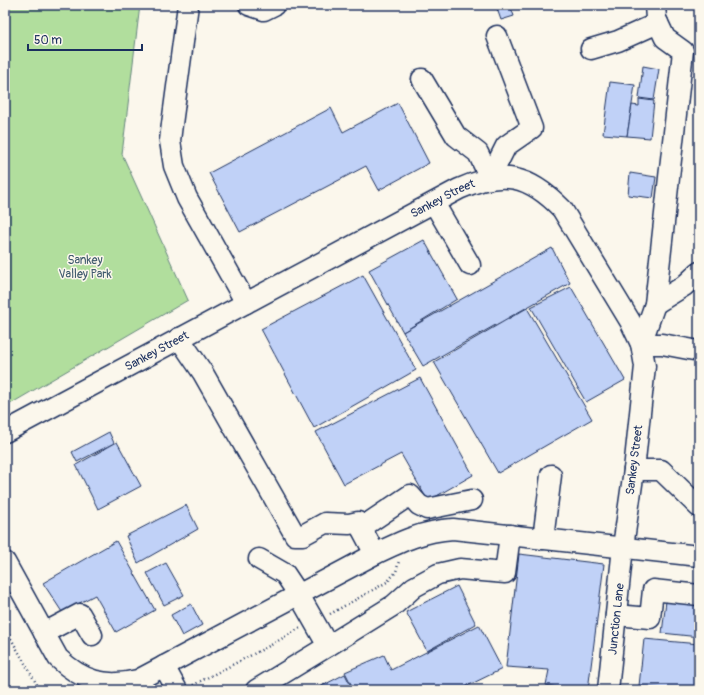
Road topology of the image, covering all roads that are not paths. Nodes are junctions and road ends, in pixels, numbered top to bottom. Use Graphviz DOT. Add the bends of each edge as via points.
graph roads {
  1 [pos="188,5"];
  2 [pos="249,5"];
  3 [pos="274,5"];
  4 [pos="653,13"];
  5 [pos="496,36"];
  6 [pos="591,49"];
  7 [pos="422,79"];
  8 [pos="490,178"];
  9 [pos="434,203"];
  10 [pos="470,265"];
  11 [pos="699,272"];
  12 [pos="246,303"];
  13 [pos="655,304"];
  14 [pos="179,338"];
  15 [pos="641,344"];
  16 [pos="699,351"];
  17 [pos="5,432"];
  18 [pos="634,470"];
  19 [pos="551,475"];
  20 [pos="472,500"];
  21 [pos="699,507"];
  22 [pos="361,528"];
  23 [pos="510,535"];
  24 [pos="543,539"];
  25 [pos="623,547"];
  26 [pos="375,554"];
  27 [pos="699,556"];
  28 [pos="259,559"];
  29 [pos="5,562"];
  30 [pos="12,593"];
  31 [pos="299,595"];
  32 [pos="699,595"];
  33 [pos="616,615"];
  34 [pos="44,632"];
  35 [pos="92,635"];
  36 [pos="328,646"];
  37 [pos="164,666"];
  38 [pos="184,688"];
  39 [pos="256,690"];
  40 [pos="608,690"];
  1 -- 12 [label="street" via="170,141 174,166 188,198"];
  2 -- 3 [label="street" via="264,10"];
  4 -- 6 [label="street" via="618,41"];
  4 -- 13 [label="street" via="665,38 683,51"];
  5 -- 8 [label="street" via="532,128 506,146"];
  7 -- 8 [label="street" via="456,136 478,153"];
  8 -- 9 [label="street, Sankey Street" via="474,182"];
  8 -- 15 [label="street, Sankey Street" via="520,180 536,186 562,209 630,321"];
  9 -- 10 [label="street"];
  9 -- 12 [label="street, Sankey Street"];
  11 -- 13 [label="street" via="684,286"];
  12 -- 14 [label="street, Sankey Street"];
  13 -- 15 [label="street"];
  14 -- 17 [label="street, Sankey Street"];
  14 -- 22 [label="street" via="203,373 295,535 304,536 324,523 358,522"];
  15 -- 16 [label="street" via="662,344"];
  15 -- 18 [label="street, Sankey Street" via="645,366"];
  18 -- 21 [label="street" via="661,470"];
  18 -- 25 [label="street, Sankey Street"];
  19 -- 24 [label="street"];
  20 -- 22 [label="street" via="427,509 410,495"];
  22 -- 26 [label="street"];
  23 -- 24 [label="street"];
  23 -- 26 [label="street" via="453,529 428,532 400,541"];
  23 -- 36 [label="street" via="505,573 460,569 438,574 414,587 394,606"];
  24 -- 25 [label="street"];
  25 -- 27 [label="street"];
  25 -- 33 [label="street, Junction Lane"];
  26 -- 31 [label="street"];
  28 -- 31 [label="street" via="285,574"];
  29 -- 30 [label="street"];
  30 -- 34 [label="street"];
  31 -- 36 [label="street"];
  31 -- 37 [label="street"];
  32 -- 33 [label="street" via="654,590 650,618"];
  33 -- 40 [label="street, Junction Lane"];
  34 -- 35 [label="street" via="80,614"];
  34 -- 37 [label="street" via="58,658 69,669 95,681 125,683 138,680"];
  36 -- 39 [label="street"];
  37 -- 38 [label="street"];
}
